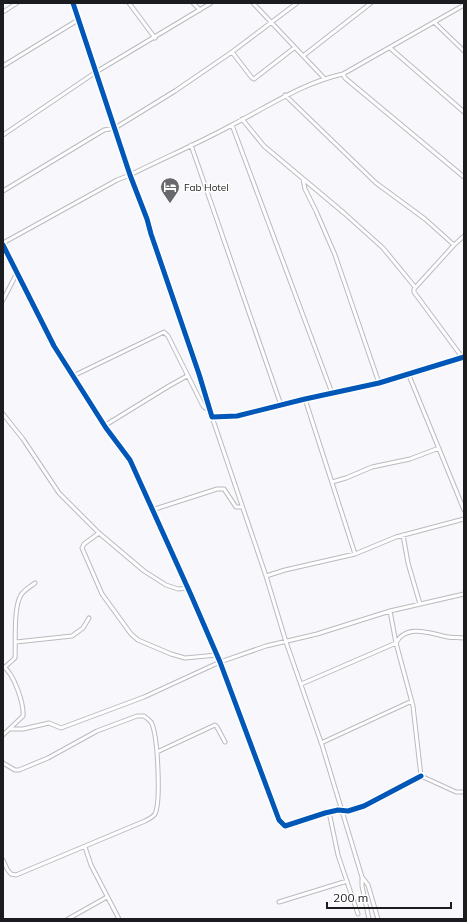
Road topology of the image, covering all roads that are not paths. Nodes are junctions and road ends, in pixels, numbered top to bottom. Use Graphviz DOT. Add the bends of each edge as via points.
graph roads {
  1 [pos="17,3"];
  2 [pos="73,3"];
  3 [pos="129,3"];
  4 [pos="193,3"];
  5 [pos="211,3"];
  6 [pos="253,3"];
  7 [pos="297,3"];
  8 [pos="371,3"];
  9 [pos="464,5"];
  10 [pos="200,10"];
  11 [pos="3,12"];
  12 [pos="78,20"];
  13 [pos="271,22"];
  14 [pos="434,22"];
  15 [pos="155,38"];
  16 [pos="294,48"];
  17 [pos="390,48"];
  18 [pos="464,51"];
  19 [pos="232,52"];
  20 [pos="303,56"];
  21 [pos="3,66"];
  22 [pos="96,72"];
  23 [pos="343,74"];
  24 [pos="324,78"];
  25 [pos="285,95"];
  26 [pos="464,112"];
  27 [pos="242,119"];
  28 [pos="232,125"];
  29 [pos="115,128"];
  30 [pos="3,135"];
  31 [pos="191,145"];
  32 [pos="130,175"];
  33 [pos="464,177"];
  34 [pos="303,179"];
  35 [pos="3,192"];
  36 [pos="464,236"];
  37 [pos="3,244"];
  38 [pos="454,245"];
  39 [pos="17,273"];
  40 [pos="415,287"];
  41 [pos="3,300"];
  42 [pos="463,357"];
  43 [pos="408,374"];
  44 [pos="73,376"];
  45 [pos="187,376"];
  46 [pos="379,383"];
  47 [pos="332,393"];
  48 [pos="304,398"];
  49 [pos="281,405"];
  50 [pos="210,407"];
  51 [pos="3,414"];
  52 [pos="212,417"];
  53 [pos="104,426"];
  54 [pos="439,448"];
  55 [pos="332,482"];
  56 [pos="242,507"];
  57 [pos="152,510"];
  58 [pos="464,510"];
  59 [pos="464,519"];
  60 [pos="99,533"];
  61 [pos="404,535"];
  62 [pos="354,554"];
  63 [pos="266,576"];
  64 [pos="35,583"];
  65 [pos="188,588"];
  66 [pos="464,594"];
  67 [pos="420,604"];
  68 [pos="390,611"];
  69 [pos="89,618"];
  70 [pos="464,638"];
  71 [pos="16,642"];
  72 [pos="286,642"];
  73 [pos="396,643"];
  74 [pos="217,655"];
  75 [pos="220,662"];
  76 [pos="4,666"];
  77 [pos="301,684"];
  78 [pos="412,701"];
  79 [pos="10,729"];
  80 [pos="3,735"];
  81 [pos="225,742"];
  82 [pos="321,742"];
  83 [pos="157,752"];
  84 [pos="3,763"];
  85 [pos="421,776"];
  86 [pos="464,792"];
  87 [pos="342,811"];
  88 [pos="329,812"];
  89 [pos="85,847"];
  90 [pos="3,860"];
  91 [pos="362,877"];
  92 [pos="347,881"];
  93 [pos="107,897"];
  94 [pos="279,902"];
  95 [pos="358,914"];
  96 [pos="68,919"];
  97 [pos="119,919"];
  98 [pos="369,919"];
  99 [pos="378,919"];
  1 -- 11 [label="street"];
  2 -- 12 [label="street"];
  3 -- 15 [label="street"];
  4 -- 10 [label="street"];
  5 -- 10 [label="street"];
  6 -- 13 [label="street"];
  7 -- 13 [label="street"];
  8 -- 20 [label="street"];
  9 -- 14 [label="street"];
  10 -- 15 [label="street"];
  12 -- 21 [label="street"];
  12 -- 22 [label="street"];
  13 -- 16 [label="street"];
  13 -- 19 [label="street"];
  14 -- 17 [label="street"];
  14 -- 18 [label="street"];
  15 -- 22 [label="street"];
  16 -- 19 [label="street" via="254,79"];
  16 -- 20 [label="street"];
  17 -- 23 [label="street"];
  17 -- 26 [label="street"];
  19 -- 29 [label="street"];
  20 -- 24 [label="street"];
  22 -- 29 [label="street"];
  22 -- 30 [label="street"];
  23 -- 24 [label="street"];
  23 -- 33 [label="street"];
  24 -- 25 [label="street"];
  25 -- 27 [label="street"];
  25 -- 38 [label="street" via="376,183 425,219"];
  27 -- 28 [label="street"];
  27 -- 34 [label="street" via="264,146"];
  28 -- 31 [label="street"];
  28 -- 47 [label="street"];
  29 -- 32 [label="street"];
  29 -- 35 [label="street" via="104,130"];
  31 -- 32 [label="street"];
  31 -- 49 [label="street"];
  32 -- 37 [label="street"];
  32 -- 50 [label="street"];
  34 -- 40 [label="street" via="383,248"];
  34 -- 46 [label="street" via="305,189 335,255"];
  36 -- 38 [label="street"];
  37 -- 39 [label="street"];
  38 -- 40 [label="street"];
  39 -- 41 [label="street"];
  39 -- 44 [label="street" via="54,346"];
  40 -- 42 [label="street" via="414,292"];
  42 -- 43 [label="street"];
  43 -- 46 [label="street"];
  43 -- 54 [label="street"];
  44 -- 45 [label="street" via="164,332"];
  44 -- 53 [label="street"];
  45 -- 50 [label="street" via="203,406"];
  45 -- 53 [label="street"];
  46 -- 47 [label="street"];
  47 -- 48 [label="street"];
  48 -- 49 [label="street"];
  48 -- 55 [label="street"];
  49 -- 52 [label="street" via="237,416"];
  50 -- 52 [label="street"];
  51 -- 60 [label="street" via="59,493"];
  52 -- 56 [label="street"];
  53 -- 57 [label="street" via="130,460"];
  54 -- 55 [label="street" via="410,459 372,467"];
  54 -- 58 [label="street"];
  55 -- 62 [label="street"];
  56 -- 57 [label="street" via="236,507 224,489 217,488"];
  56 -- 63 [label="street"];
  57 -- 65 [label="street"];
  59 -- 61 [label="street"];
  60 -- 65 [label="street" via="166,585 178,589"];
  60 -- 74 [label="street" via="82,548 102,594 130,634 138,640 185,658"];
  61 -- 62 [label="street"];
  61 -- 67 [label="street" via="408,563"];
  62 -- 63 [label="street"];
  63 -- 72 [label="street"];
  64 -- 71 [label="street" via="21,595 18,602"];
  65 -- 74 [label="street"];
  66 -- 67 [label="street"];
  67 -- 68 [label="street"];
  68 -- 72 [label="street"];
  68 -- 73 [label="street"];
  69 -- 71 [label="street" via="83,628 72,636"];
  70 -- 73 [label="street" via="417,631 402,635"];
  71 -- 76 [label="street" via="15,658"];
  72 -- 75 [label="street"];
  72 -- 77 [label="street"];
  73 -- 77 [label="street"];
  73 -- 78 [label="street"];
  74 -- 75 [label="street"];
  75 -- 79 [label="street" via="144,697 61,728 49,723"];
  75 -- 88 [label="street" via="279,820 285,826"];
  76 -- 79 [label="street" via="22,699 24,709 23,716"];
  77 -- 82 [label="street"];
  78 -- 82 [label="street"];
  78 -- 85 [label="street"];
  79 -- 80 [label="street"];
  81 -- 83 [label="street" via="215,725"];
  82 -- 87 [label="street"];
  83 -- 84 [label="street" via="151,723 141,716 97,731 48,758 19,770"];
  83 -- 89 [label="street" via="158,794 154,815 145,822"];
  85 -- 86 [label="street" via="456,792"];
  85 -- 87 [label="street" via="364,806"];
  87 -- 88 [label="street"];
  87 -- 91 [label="street"];
  88 -- 92 [label="street" via="334,841"];
  89 -- 90 [label="street" via="16,875 11,874"];
  89 -- 93 [label="street"];
  91 -- 98 [label="street"];
  91 -- 99 [label="street" via="368,885"];
  92 -- 94 [label="street"];
  92 -- 95 [label="street"];
  93 -- 96 [label="street"];
  93 -- 97 [label="street"];
}
